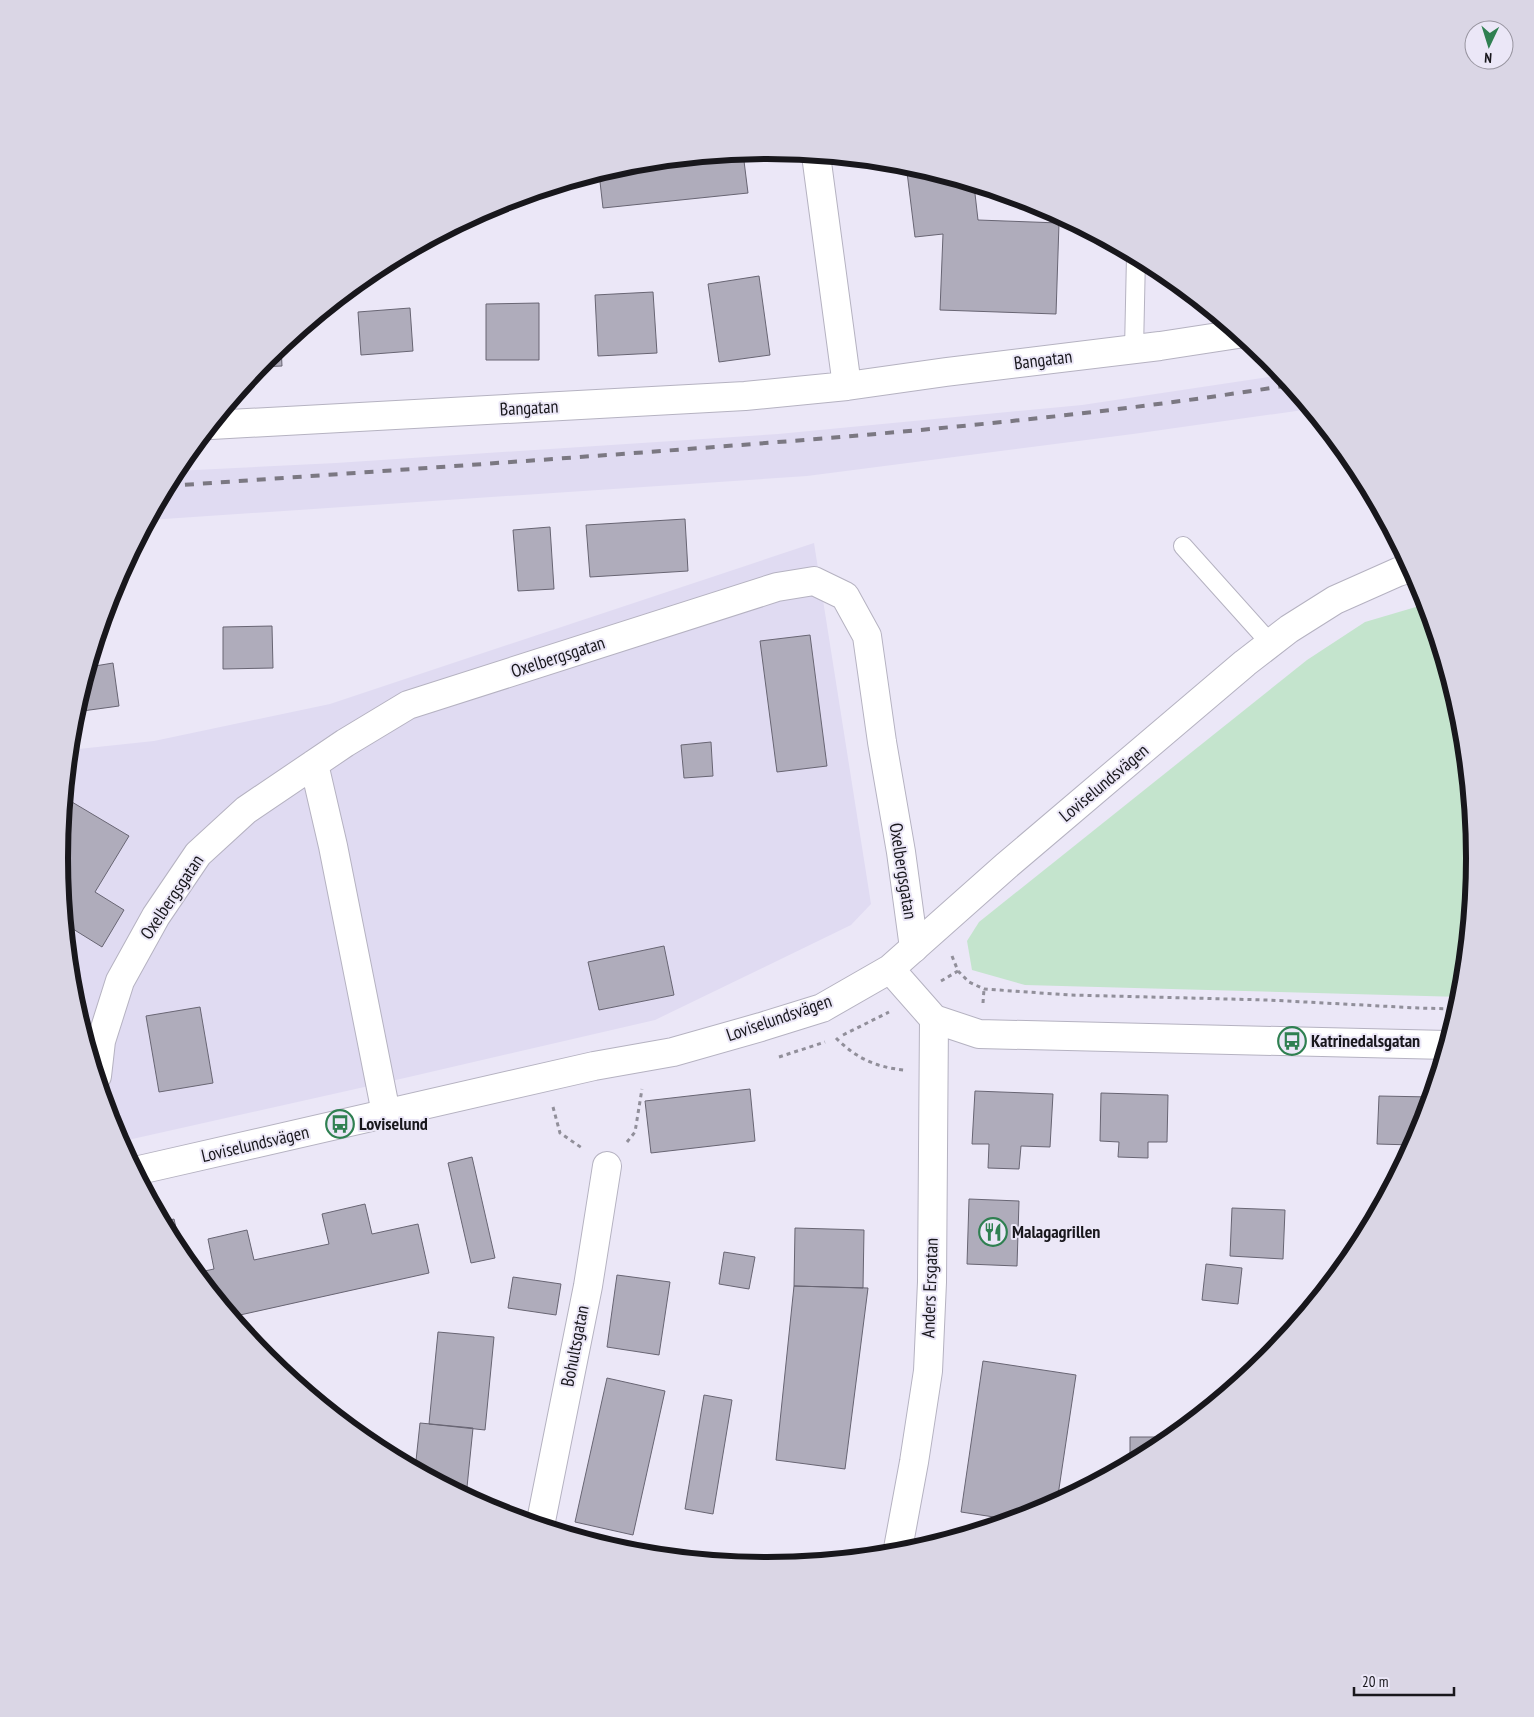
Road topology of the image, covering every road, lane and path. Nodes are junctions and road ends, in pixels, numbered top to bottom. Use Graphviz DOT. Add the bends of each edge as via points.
graph roads {
  1 [pos="817,160"];
  2 [pos="1136,265"];
  3 [pos="1230,335"];
  4 [pos="1134,350"];
  5 [pos="847,386"];
  6 [pos="219,425"];
  7 [pos="1183,546"];
  8 [pos="1404,570"];
  9 [pos="1271,644"];
  10 [pos="314,764"];
  11 [pos="914,948"];
  12 [pos="890,969"];
  13 [pos="958,970"];
  14 [pos="1450,1009"];
  15 [pos="934,1019"];
  16 [pos="836,1038"];
  17 [pos="1442,1044"];
  18 [pos="98,1062"];
  19 [pos="933,1072"];
  20 [pos="643,1085"];
  21 [pos="552,1104"];
  22 [pos="386,1113"];
  23 [pos="607,1166"];
  24 [pos="141,1170"];
  25 [pos="541,1521"];
  26 [pos="899,1546"];
  1 -- 5 [label="street"];
  2 -- 4 [label="lane"];
  3 -- 4 [label="street, Bangatan"];
  4 -- 5 [label="street, Bangatan"];
  5 -- 6 [label="street, Bangatan" via="745,396"];
  7 -- 9 [label="lane"];
  8 -- 9 [label="street, Loviselundsvägen" via="1335,600"];
  9 -- 11 [label="street, Loviselundsvägen" via="1014,859"];
  10 -- 11 [label="street, Oxelbergsgatan" via="408,705 777,587 814,580 845,596 867,636"];
  10 -- 18 [label="street, Oxelbergsgatan" via="246,810 198,854 156,916 120,981 101,1041"];
  10 -- 22 [label="street"];
  11 -- 12 [label="street, Loviselundsvägen"];
  12 -- 15 [label="street"];
  12 -- 22 [label="street, Loviselundsvägen" via="822,1008 761,1027 673,1052 594,1066"];
  13 -- 14 [label="path" via="969,982 984,989"];
  15 -- 17 [label="street" via="979,1034"];
  15 -- 19 [label="street, Anders Ersgatan"];
  16 -- 19 [label="path" via="850,1052 872,1063 901,1070"];
  19 -- 26 [label="street, Anders Ersgatan" via="932,1282 928,1371"];
  20 -- 23 [label="path" via="635,1132"];
  21 -- 23 [label="path" via="560,1133"];
  22 -- 24 [label="street, Loviselundsvägen"];
  23 -- 25 [label="street, Bohultsgatan" via="588,1286"];
}
